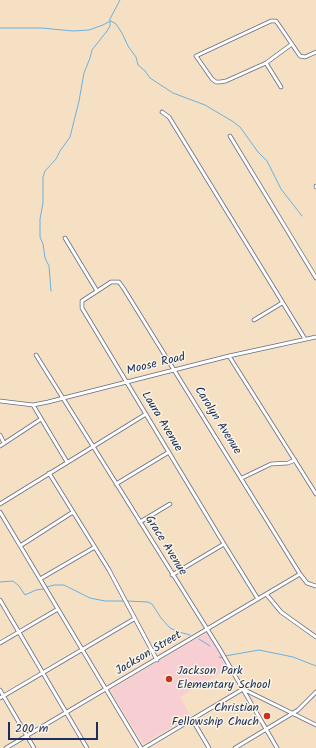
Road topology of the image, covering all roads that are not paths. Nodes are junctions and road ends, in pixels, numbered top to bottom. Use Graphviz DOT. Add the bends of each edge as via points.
graph roads {
  1 [pos="292,44"];
  2 [pos="316,52"];
  3 [pos="266,63"];
  4 [pos="281,87"];
  5 [pos="162,112"];
  6 [pos="230,136"];
  7 [pos="65,238"];
  8 [pos="316,278"];
  9 [pos="97,291"];
  10 [pos="282,302"];
  11 [pos="254,320"];
  12 [pos="316,336"];
  13 [pos="305,339"];
  14 [pos="36,355"];
  15 [pos="229,356"];
  16 [pos="175,370"];
  17 [pos="126,382"];
  18 [pos="63,398"];
  19 [pos="0,401"];
  20 [pos="33,405"];
  21 [pos="146,414"];
  22 [pos="41,419"];
  23 [pos="0,435"];
  24 [pos="4,443"];
  25 [pos="0,446"];
  26 [pos="92,446"];
  27 [pos="169,452"];
  28 [pos="295,460"];
  29 [pos="67,462"];
  30 [pos="49,473"];
  31 [pos="242,478"];
  32 [pos="116,484"];
  33 [pos="316,494"];
  34 [pos="0,504"];
  35 [pos="170,504"];
  36 [pos="0,512"];
  37 [pos="72,512"];
  38 [pos="140,522"];
  39 [pos="224,544"];
  40 [pos="20,546"];
  41 [pos="95,547"];
  42 [pos="300,574"];
  43 [pos="172,575"];
  44 [pos="40,579"];
  45 [pos="316,586"];
  46 [pos="267,595"];
  47 [pos="258,599"];
  48 [pos="0,600"];
  49 [pos="58,609"];
  50 [pos="134,619"];
  51 [pos="207,630"];
  52 [pos="19,632"];
  53 [pos="316,637"];
  54 [pos="0,643"];
  55 [pos="82,650"];
  56 [pos="157,660"];
  57 [pos="42,673"];
  58 [pos="0,690"];
  59 [pos="106,690"];
  60 [pos="243,690"];
  61 [pos="316,692"];
  62 [pos="2,697"];
  63 [pos="67,713"];
  64 [pos="292,714"];
  65 [pos="192,719"];
  66 [pos="316,725"];
  67 [pos="266,729"];
  68 [pos="27,736"];
  69 [pos="6,748"];
  70 [pos="34,748"];
  71 [pos="87,748"];
  72 [pos="142,748"];
  73 [pos="208,748"];
  74 [pos="235,748"];
  75 [pos="278,748"];
  1 -- 2 [label="street" via="300,56 305,57"];
  1 -- 3 [label="street"];
  1 -- 3 [label="street" via="276,21 272,21 196,56 208,75 217,82 226,81"];
  3 -- 4 [label="street"];
  5 -- 10 [label="street" via="169,116"];
  6 -- 8 [label="street"];
  7 -- 9 [label="street"];
  9 -- 16 [label="street, Carolyn Avenue" via="111,282 120,282"];
  9 -- 17 [label="street, Laura Avenue" via="82,301 82,308"];
  10 -- 11 [label="street"];
  10 -- 13 [label="street"];
  12 -- 13 [label="street, Moose Road"];
  13 -- 15 [label="street, Moose Road"];
  14 -- 18 [label="street, Grace Avenue"];
  15 -- 16 [label="street, Moose Road"];
  15 -- 28 [label="street"];
  16 -- 17 [label="street, Moose Road"];
  16 -- 31 [label="street, Carolyn Avenue"];
  17 -- 18 [label="street, Moose Road"];
  17 -- 21 [label="street, Laura Avenue"];
  18 -- 20 [label="street, Moose Road"];
  18 -- 26 [label="street, Grace Avenue"];
  19 -- 20 [label="street, Moose Road"];
  20 -- 22 [label="street"];
  21 -- 26 [label="street"];
  21 -- 27 [label="street, Laura Avenue"];
  22 -- 24 [label="street"];
  22 -- 29 [label="street"];
  23 -- 24 [label="street"];
  24 -- 25 [label="street"];
  26 -- 29 [label="street"];
  26 -- 32 [label="street, Grace Avenue"];
  27 -- 32 [label="street"];
  27 -- 39 [label="street, Laura Avenue"];
  28 -- 31 [label="street" via="271,464"];
  28 -- 33 [label="street"];
  29 -- 30 [label="street"];
  30 -- 34 [label="street"];
  30 -- 37 [label="street"];
  31 -- 42 [label="street, Carolyn Avenue"];
  32 -- 38 [label="street, Grace Avenue"];
  35 -- 38 [label="street"];
  36 -- 40 [label="street"];
  37 -- 40 [label="street"];
  37 -- 41 [label="street"];
  38 -- 43 [label="street, Grace Avenue"];
  39 -- 43 [label="street"];
  39 -- 47 [label="street, Laura Avenue"];
  40 -- 44 [label="street"];
  41 -- 44 [label="street"];
  41 -- 50 [label="street"];
  42 -- 45 [label="street, Carolyn Avenue" via="307,583"];
  42 -- 46 [label="street, Jackson Street"];
  43 -- 51 [label="street, Grace Avenue"];
  44 -- 49 [label="street"];
  46 -- 47 [label="street, Jackson Street"];
  46 -- 53 [label="street" via="280,612"];
  47 -- 51 [label="street, Jackson Street"];
  48 -- 52 [label="street"];
  49 -- 52 [label="street"];
  49 -- 55 [label="street"];
  50 -- 55 [label="street"];
  50 -- 56 [label="street"];
  51 -- 56 [label="street, Jackson Street"];
  51 -- 60 [label="street, Grace Avenue"];
  52 -- 54 [label="street"];
  52 -- 57 [label="street"];
  55 -- 57 [label="street"];
  55 -- 59 [label="street"];
  56 -- 59 [label="street, Jackson Street"];
  57 -- 62 [label="street"];
  57 -- 63 [label="street"];
  58 -- 62 [label="street"];
  59 -- 63 [label="street, Jackson Street"];
  59 -- 72 [label="street"];
  60 -- 64 [label="street"];
  60 -- 65 [label="street"];
  60 -- 67 [label="street, Grace Avenue"];
  61 -- 64 [label="street"];
  62 -- 68 [label="street"];
  63 -- 68 [label="street, Jackson Street"];
  63 -- 71 [label="street"];
  64 -- 66 [label="street"];
  64 -- 67 [label="street"];
  65 -- 72 [label="street"];
  65 -- 73 [label="street"];
  67 -- 74 [label="street"];
  67 -- 75 [label="street, Grace Avenue"];
  68 -- 69 [label="street, Jackson Street"];
  68 -- 70 [label="street"];
}
